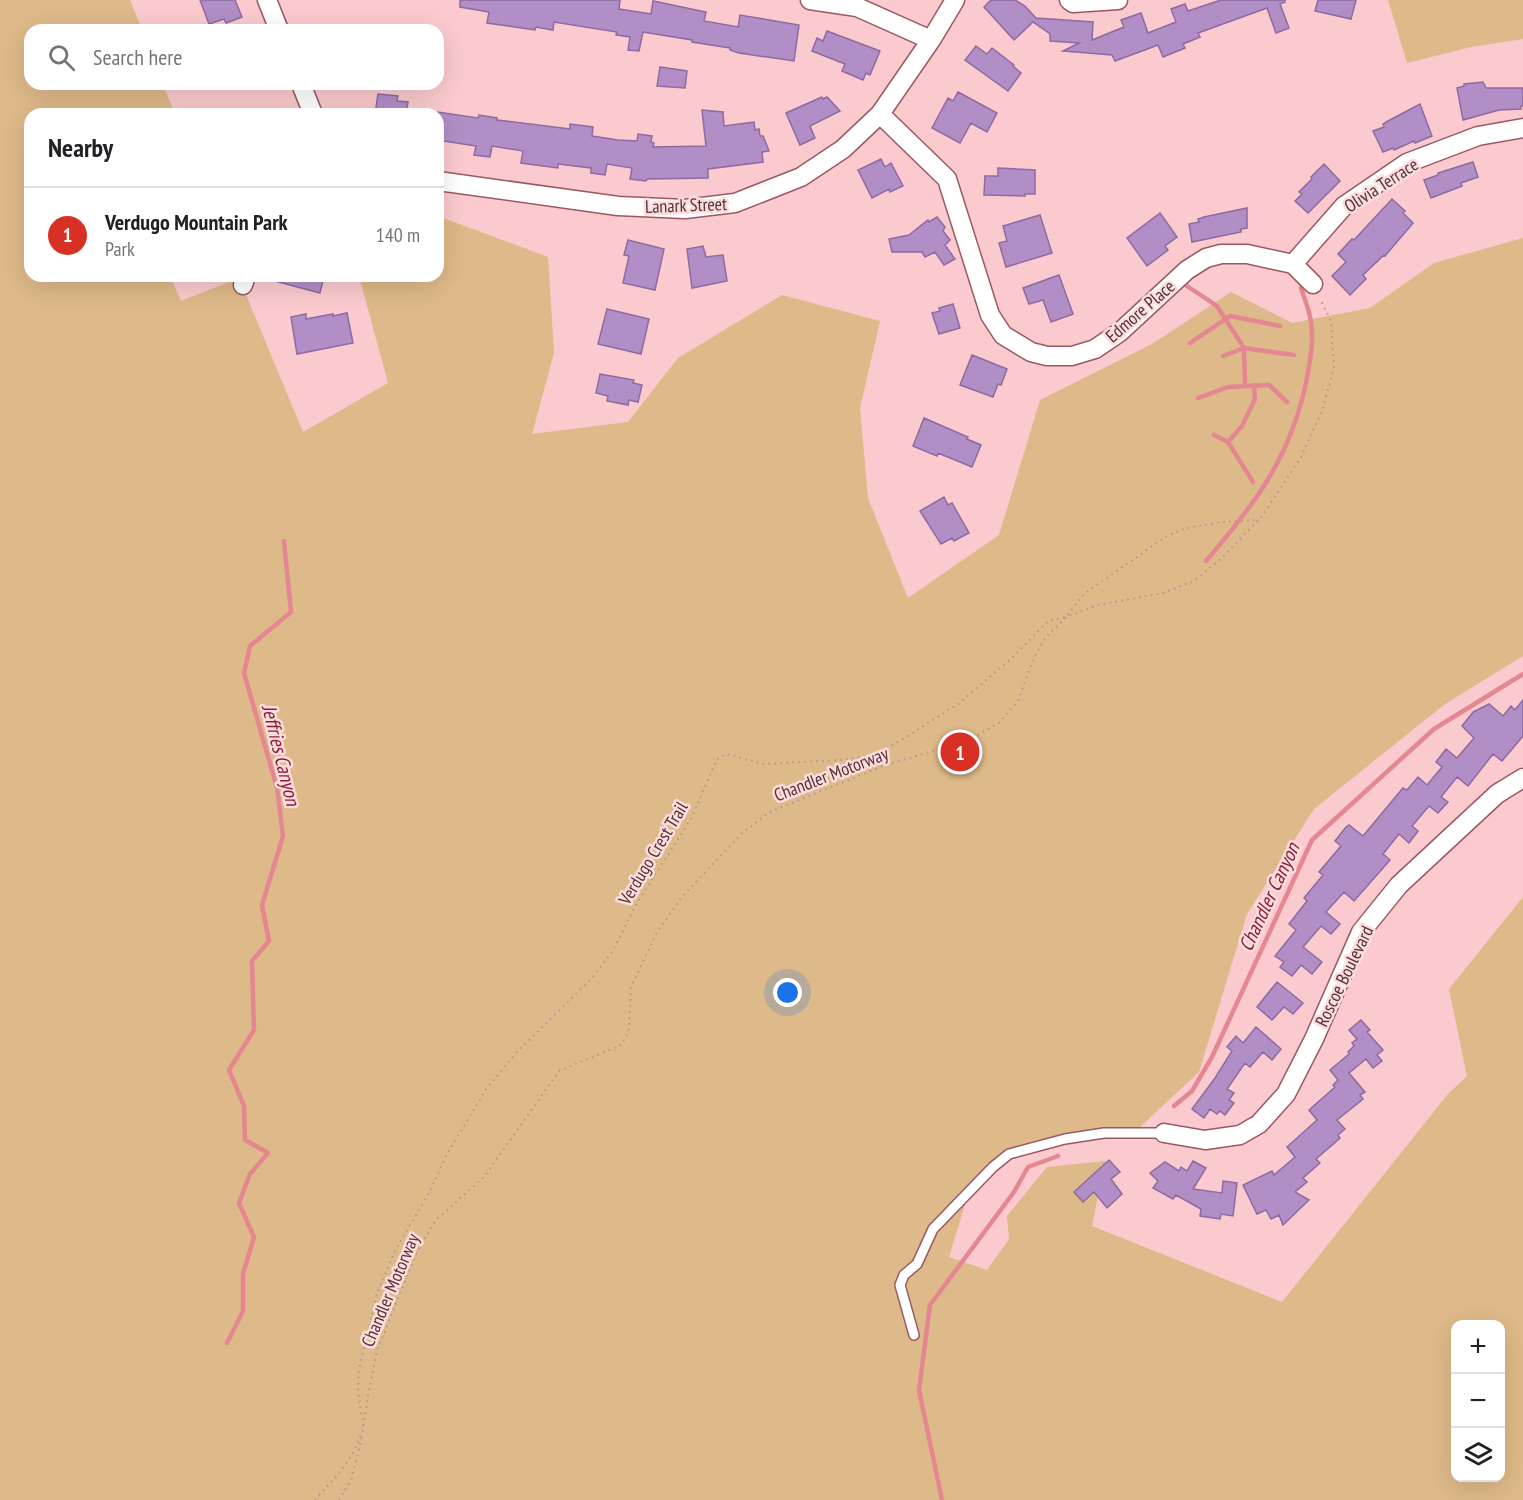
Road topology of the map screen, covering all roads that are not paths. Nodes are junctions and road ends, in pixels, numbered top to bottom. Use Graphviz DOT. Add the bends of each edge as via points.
graph roads {
  1 [pos="267,0"];
  2 [pos="810,0"];
  3 [pos="956,0"];
  4 [pos="1069,0"];
  5 [pos="1118,0"];
  6 [pos="277,24"];
  7 [pos="931,40"];
  8 [pos="303,90"];
  9 [pos="311,108"];
  10 [pos="880,114"];
  11 [pos="1523,128"];
  12 [pos="444,182"];
  13 [pos="1293,264"];
  14 [pos="1313,284"];
  15 [pos="1523,778"];
  16 [pos="1164,1133"];
  17 [pos="914,1335"];
  1 -- 6 [label="street"];
  2 -- 7 [label="street" via="857,7"];
  3 -- 7 [label="street, Lanark Street"];
  4 -- 5 [label="street"];
  7 -- 10 [label="street, Lanark Street"];
  8 -- 9 [label="street"];
  10 -- 12 [label="street, Lanark Street" via="843,149 801,177 735,203 655,209"];
  10 -- 13 [label="street, Edmore Place" via="947,179 990,315 1004,336 1031,352 1072,356 1101,346 1187,270 1206,258 1247,254"];
  11 -- 13 [label="street, Olivia Terrace" via="1478,136 1407,163 1344,206"];
  13 -- 14 [label="street"];
  15 -- 16 [label="street, Roscoe Boulevard" via="1497,794 1399,885 1361,932 1286,1095 1259,1124 1240,1135 1205,1140"];
  16 -- 17 [label="lane" via="1104,1133 1009,1154 933,1229 917,1264 904,1275 900,1285"];
}
